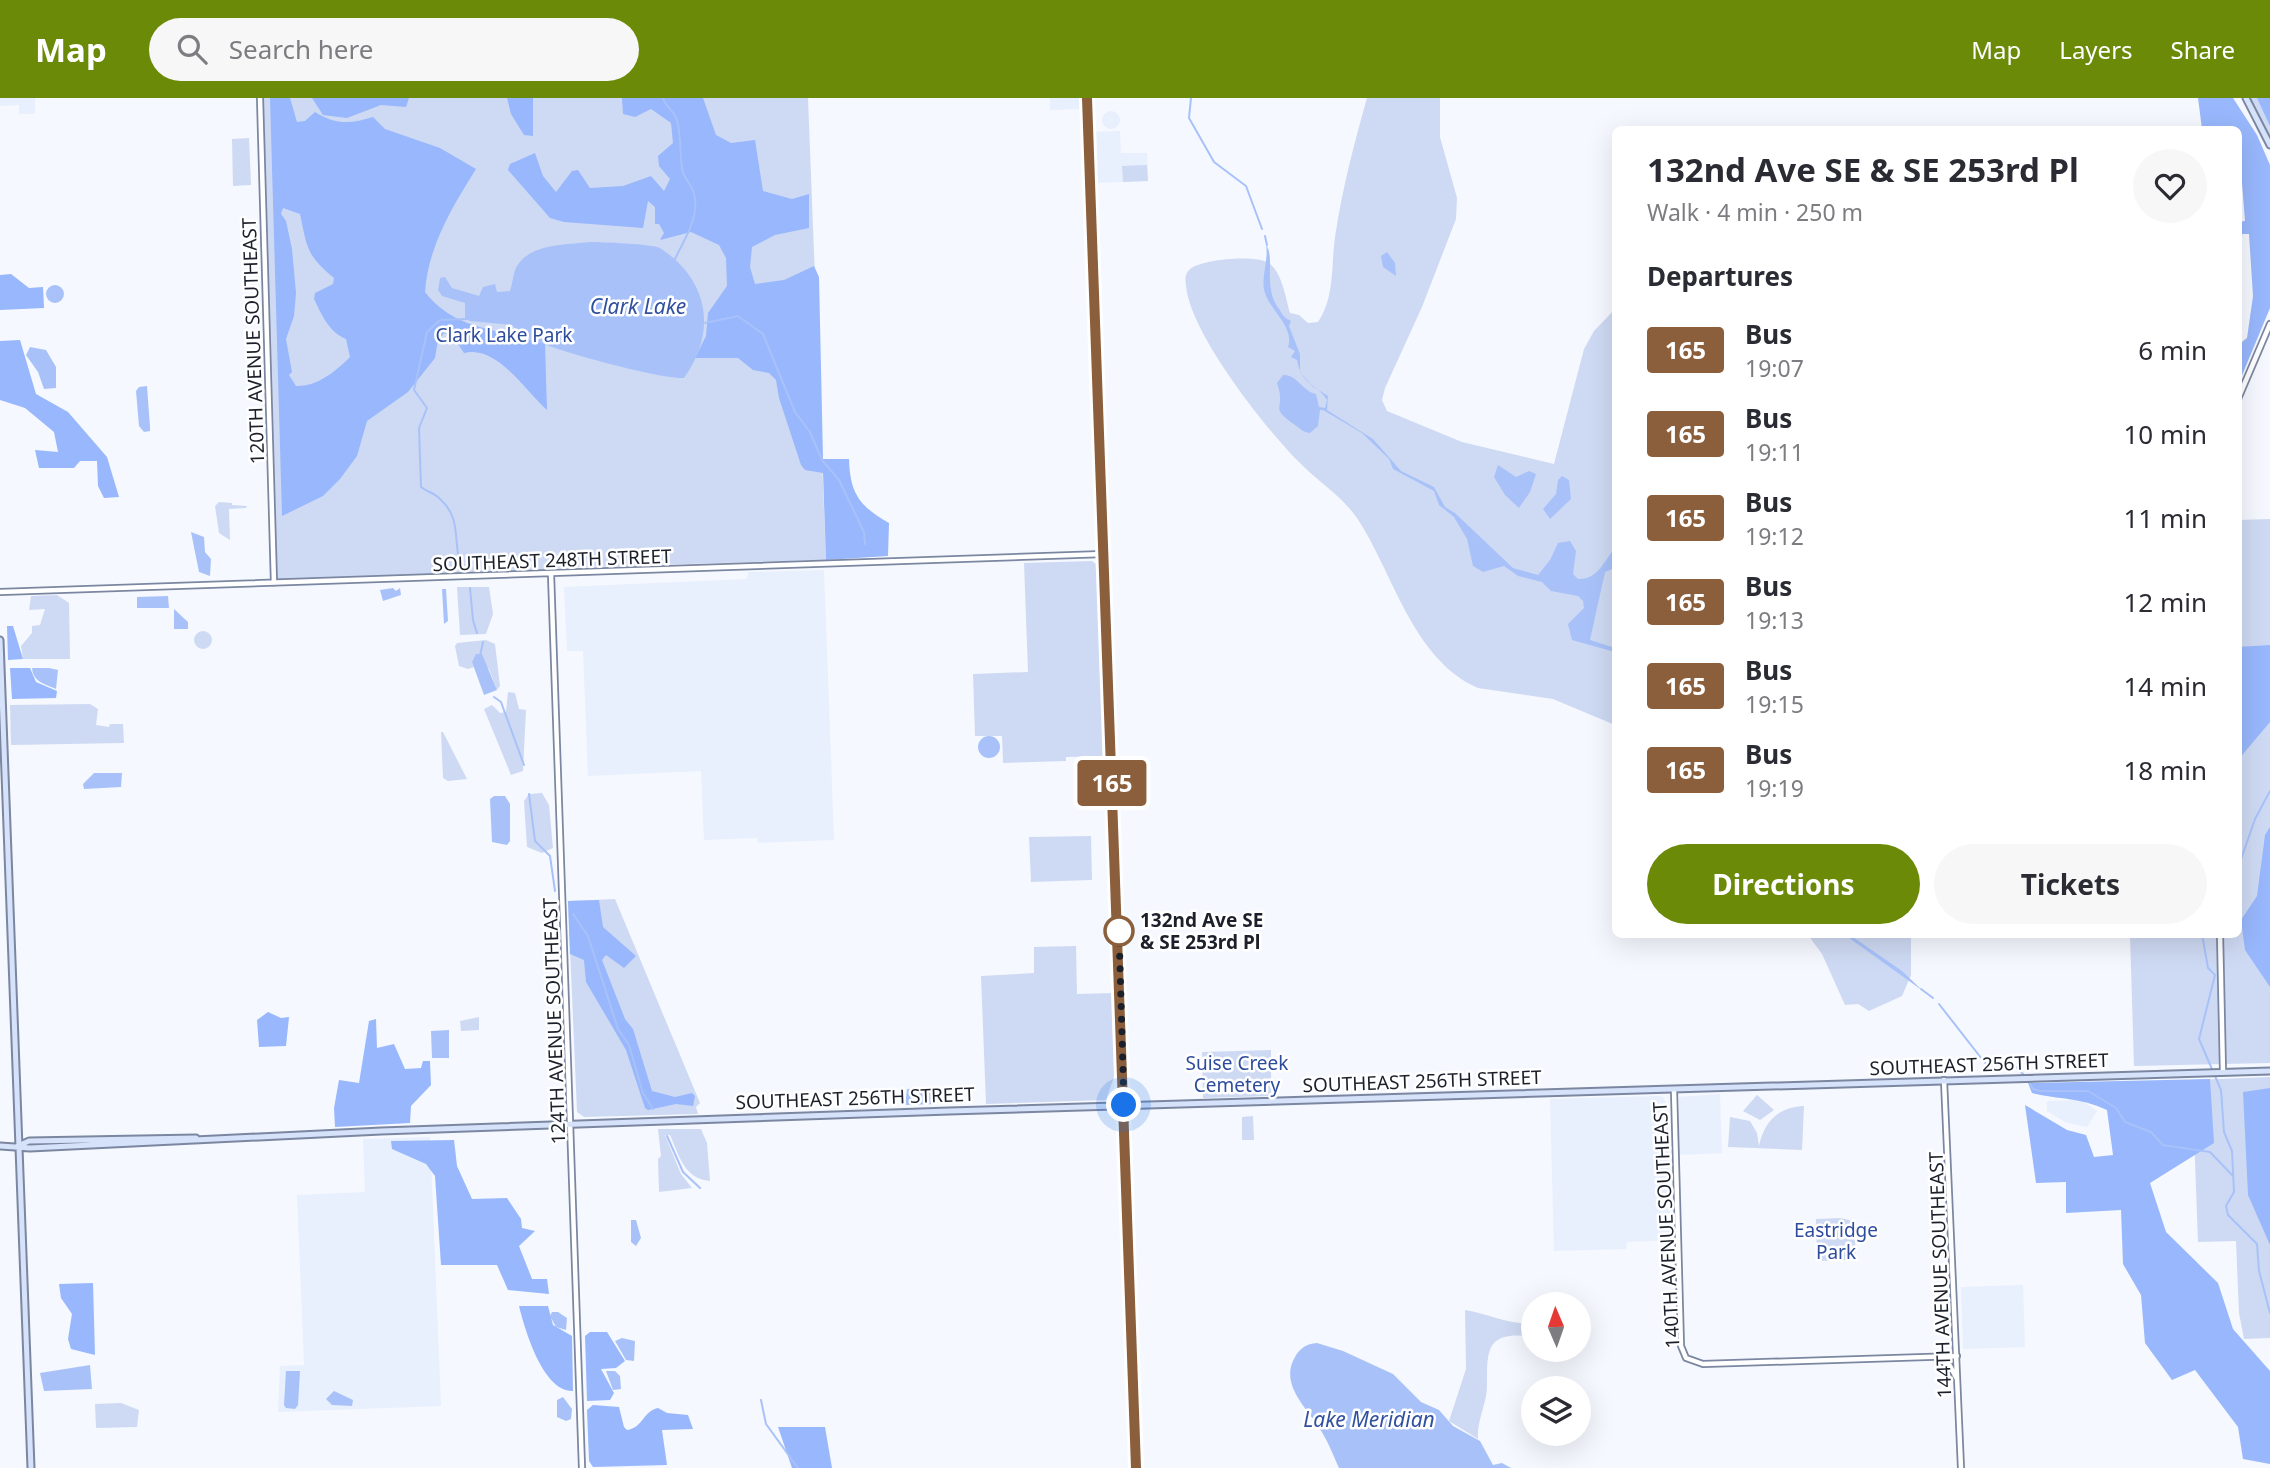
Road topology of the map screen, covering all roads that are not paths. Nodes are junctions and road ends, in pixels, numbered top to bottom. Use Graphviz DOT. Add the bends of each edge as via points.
graph roads {
  1 [pos="260,98"];
  2 [pos="1087,98"];
  3 [pos="2246,98"];
  4 [pos="2270,145"];
  5 [pos="2270,324"];
  6 [pos="2242,390"];
  7 [pos="1104,554"];
  8 [pos="551,573"];
  9 [pos="274,584"];
  10 [pos="0,592"];
  11 [pos="0,640"];
  12 [pos="2220,938"];
  13 [pos="2270,1070"];
  14 [pos="2217,1073"];
  15 [pos="1944,1080"];
  16 [pos="1674,1090"];
  17 [pos="1124,1105"];
  18 [pos="571,1125"];
  19 [pos="0,1146"];
  20 [pos="18,1146"];
  21 [pos="1930,1356"];
  22 [pos="1957,1356"];
  23 [pos="1958,1383"];
  24 [pos="31,1468"];
  25 [pos="582,1468"];
  26 [pos="1136,1468"];
  27 [pos="1961,1468"];
  1 -- 9 [label="street, 120TH AVENUE SOUTHEAST"];
  2 -- 7 [label="main road"];
  3 -- 4 [label="main road"];
  5 -- 6 [label="street"];
  7 -- 8 [label="street, SOUTHEAST 248TH STREET"];
  7 -- 17 [label="main road"];
  8 -- 9 [label="street, SOUTHEAST 248TH STREET"];
  8 -- 18 [label="street, 124TH AVENUE SOUTHEAST"];
  9 -- 10 [label="street, SOUTHEAST 248TH STREET"];
  11 -- 20 [label="main road"];
  12 -- 14 [label="street"];
  13 -- 14 [label="main road, SOUTHEAST 256TH STREET"];
  14 -- 15 [label="main road, SOUTHEAST 256TH STREET"];
  15 -- 16 [label="main road, SOUTHEAST 256TH STREET"];
  15 -- 22 [label="street, 144TH AVENUE SOUTHEAST"];
  16 -- 17 [label="main road, SOUTHEAST 256TH STREET"];
  16 -- 21 [label="street, 140TH AVENUE SOUTHEAST" via="1681,1346 1686,1358 1703,1364"];
  17 -- 18 [label="main road, SOUTHEAST 256TH STREET"];
  17 -- 26 [label="main road"];
  18 -- 20 [label="main road, SOUTHEAST 256TH STREET"];
  18 -- 25 [label="street, 124TH AVENUE SOUTHEAST"];
  19 -- 20 [label="main road, SOUTHEAST 256TH STREET"];
  20 -- 24 [label="main road"];
  21 -- 22 [label="street"];
  21 -- 23 [label="street" via="1947,1363"];
  22 -- 23 [label="street, 144TH AVENUE SOUTHEAST"];
  23 -- 27 [label="street, 144TH AVENUE SOUTHEAST"];
}
